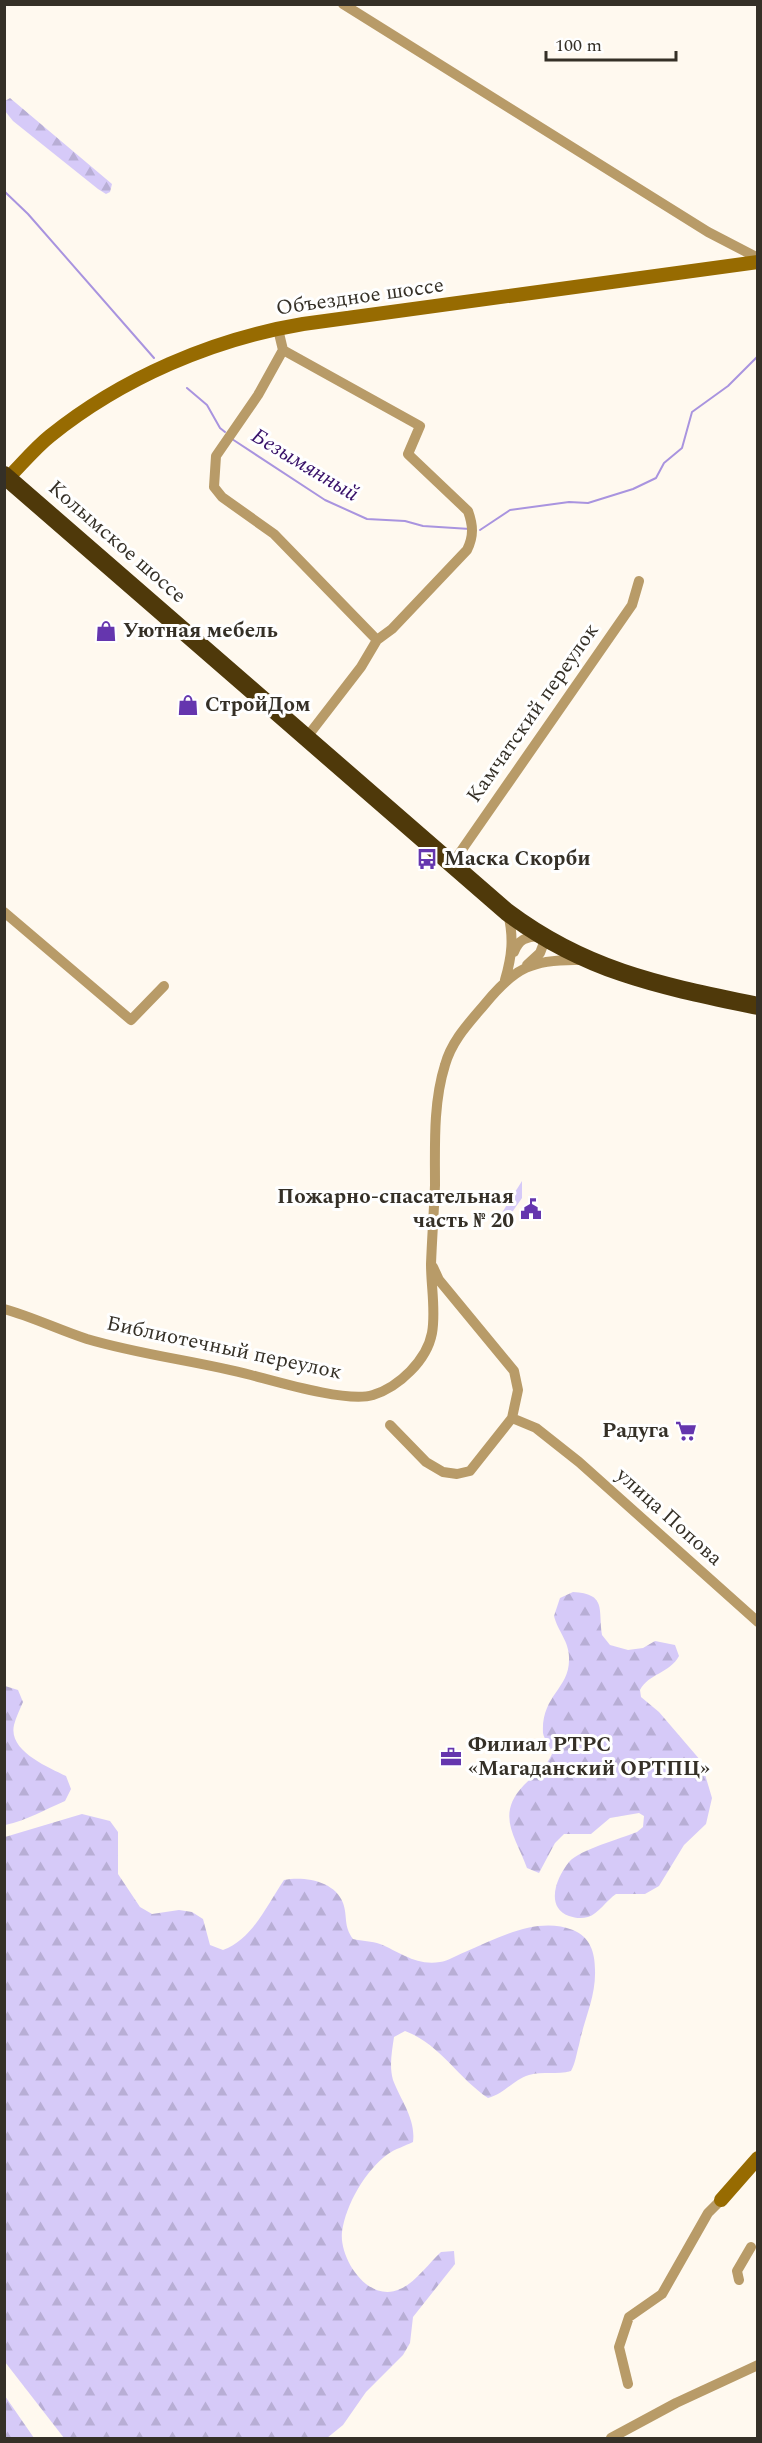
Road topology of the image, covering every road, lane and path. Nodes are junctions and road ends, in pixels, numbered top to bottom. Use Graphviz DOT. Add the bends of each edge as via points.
graph roads {
  1 [pos="343,4"];
  2 [pos="758,260"];
  3 [pos="278,329"];
  4 [pos="283,350"];
  5 [pos="6,479"];
  6 [pos="639,581"];
  7 [pos="377,640"];
  8 [pos="307,737"];
  9 [pos="452,864"];
  10 [pos="4,912"];
  11 [pos="507,912"];
  12 [pos="542,938"];
  13 [pos="512,958"];
  14 [pos="585,960"];
  15 [pos="522,969"];
  16 [pos="505,980"];
  17 [pos="164,986"];
  18 [pos="758,1006"];
  19 [pos="431,1265"];
  20 [pos="4,1309"];
  21 [pos="512,1418"];
  22 [pos="390,1425"];
  23 [pos="758,1622"];
  24 [pos="758,2158"];
  25 [pos="722,2200"];
  26 [pos="751,2247"];
  27 [pos="739,2280"];
  28 [pos="758,2365"];
  29 [pos="628,2384"];
  30 [pos="610,2439"];
  1 -- 2 [label="street"];
  2 -- 3 [label="street, Объездное шоссе"];
  3 -- 4 [label="street"];
  3 -- 5 [label="street, Объездное шоссе" via="200,351 122,387 49,436"];
  4 -- 7 [label="street" via="216,456 214,487 274,534"];
  4 -- 7 [label="street" via="420,426 408,454 468,511 472,521 471,542 461,557"];
  5 -- 8 [label="highway, Колымское шоссе"];
  6 -- 9 [label="street, Камчатский переулок" via="632,605"];
  7 -- 8 [label="street" via="361,668"];
  8 -- 9 [label="highway, Колымское шоссе"];
  9 -- 11 [label="highway, Колымское шоссе"];
  10 -- 17 [label="street" via="130,1020"];
  11 -- 12 [label="highway, Колымское шоссе"];
  11 -- 13 [label="street, Библиотечный переулок" via="513,933"];
  12 -- 13 [label="street" via="527,937 517,944"];
  12 -- 14 [label="highway, Колымское шоссе"];
  12 -- 15 [label="street" via="540,953"];
  13 -- 16 [label="street, Библиотечный переулок"];
  14 -- 15 [label="street, Библиотечный переулок" via="549,959"];
  14 -- 18 [label="highway, Колымское шоссе" via="646,981"];
  15 -- 16 [label="street, Библиотечный переулок"];
  16 -- 19 [label="street, Библиотечный переулок" via="460,1033 444,1066 436,1138"];
  19 -- 20 [label="street, Библиотечный переулок" via="432,1335 426,1350 413,1369 372,1396 294,1387 143,1353"];
  19 -- 21 [label="street" via="514,1371 518,1390"];
  21 -- 22 [label="street" via="470,1471 457,1474 443,1472 426,1462"];
  21 -- 23 [label="street, улица Попова" via="537,1428 579,1462"];
  24 -- 25 [label="street"];
  25 -- 29 [label="street" via="708,2213 662,2294 629,2318 619,2347"];
  26 -- 27 [label="street" via="737,2271"];
  28 -- 30 [label="street"];
}
